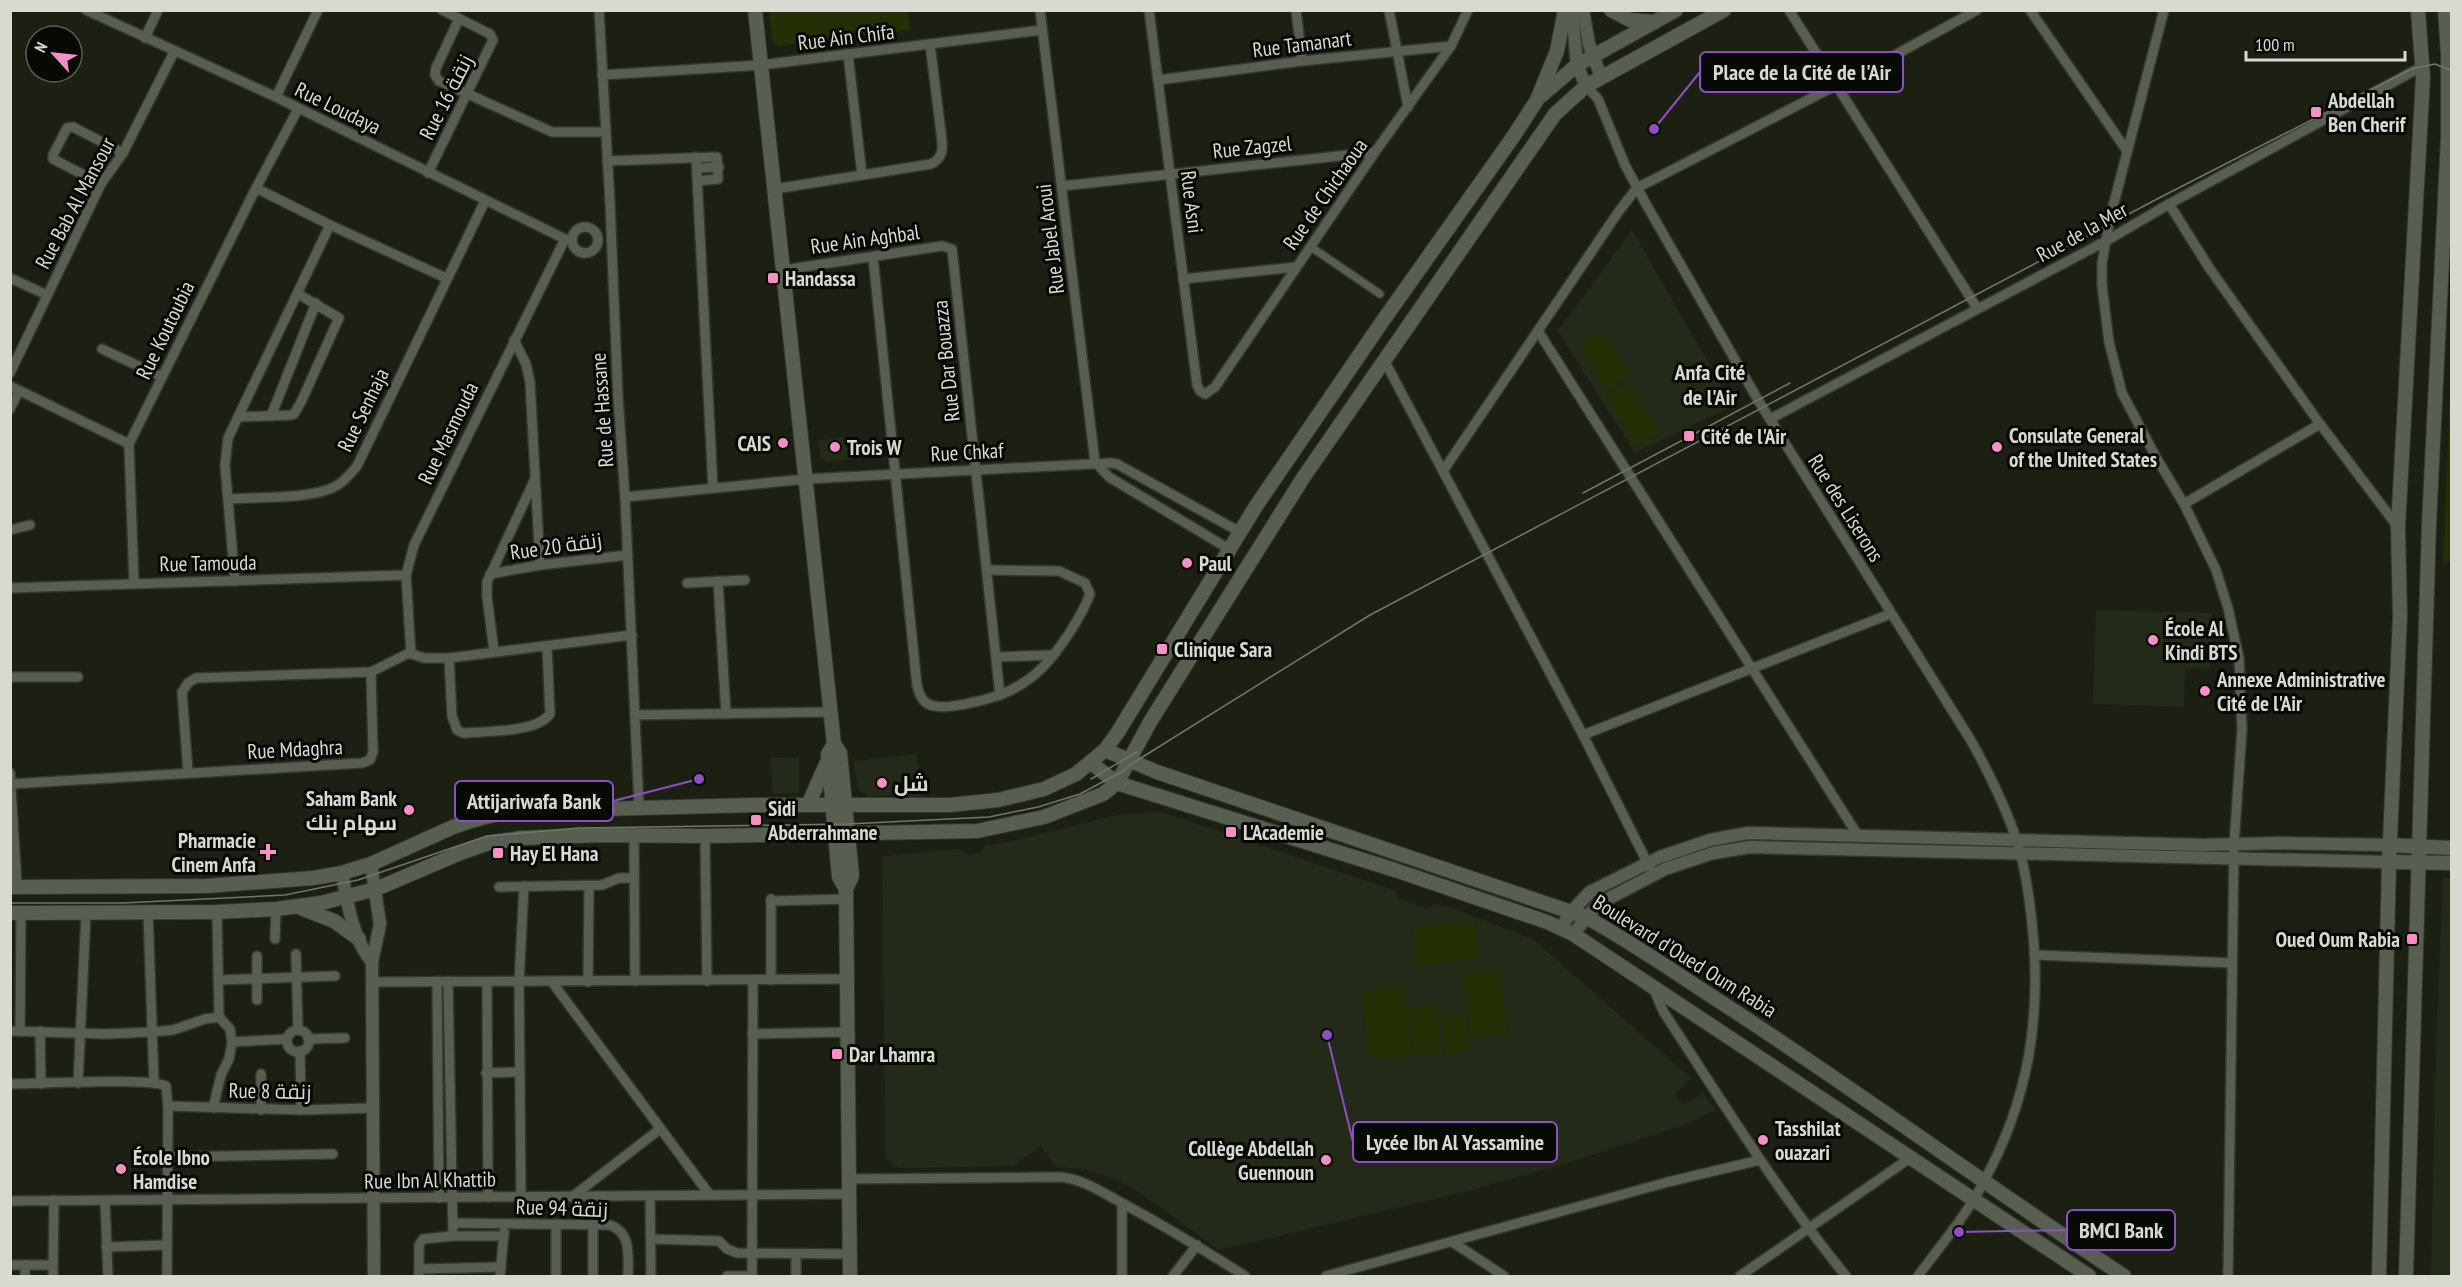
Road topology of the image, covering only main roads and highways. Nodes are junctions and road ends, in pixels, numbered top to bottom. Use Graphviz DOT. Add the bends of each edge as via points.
graph roads {
  1 [pos="755,10"];
  2 [pos="1565,10"];
  3 [pos="1611,10"];
  4 [pos="1676,10"];
  5 [pos="1724,10"];
  6 [pos="2418,10"];
  7 [pos="2445,10"];
  8 [pos="1655,22"];
  9 [pos="2450,54"];
  10 [pos="2419,73"];
  11 [pos="2450,89"];
  12 [pos="1537,100"];
  13 [pos="2450,136"];
  14 [pos="834,744"];
  15 [pos="1105,750"];
  16 [pos="829,759"];
  17 [pos="1091,762"];
  18 [pos="1128,762"];
  19 [pos="1117,783"];
  20 [pos="808,805"];
  21 [pos="841,805"];
  22 [pos="843,832"];
  23 [pos="2390,846"];
  24 [pos="2419,847"];
  25 [pos="2451,849"];
  26 [pos="2389,862"];
  27 [pos="2418,862"];
  28 [pos="2451,863"];
  29 [pos="14,887"];
  30 [pos="299,907"];
  31 [pos="16,913"];
  32 [pos="359,939"];
  33 [pos="850,1276"];
  34 [pos="2089,1276"];
  35 [pos="2124,1276"];
  36 [pos="2379,1276"];
  37 [pos="2406,1276"];
  1 -- 14 [label="main road"];
  2 -- 12 [label="main road" via="1557,51"];
  3 -- 8 [label="main road" via="1630,20"];
  4 -- 8 [label="main road"];
  5 -- 18 [label="main road" via="1586,86 1555,114 1254,554"];
  6 -- 10 [label="main road"];
  7 -- 9 [label="main road"];
  8 -- 12 [label="main road" via="1577,65"];
  9 -- 10 [label="main road"];
  9 -- 11 [label="main road"];
  10 -- 11 [label="main road"];
  10 -- 23 [label="main road" via="2398,527 2400,616"];
  11 -- 13 [label="main road"];
  12 -- 15 [label="main road" via="1240,532"];
  13 -- 24 [label="main road" via="2429,524"];
  14 -- 16 [label="main road"];
  14 -- 21 [label="main road" via="840,753"];
  15 -- 17 [label="main road"];
  15 -- 18 [label="main road, Boulevard d'Oued Oum Rabia"];
  16 -- 20 [label="main road"];
  16 -- 21 [label="main road"];
  17 -- 19 [label="main road, Boulevard d'Oued Oum Rabia"];
  17 -- 21 [label="main road" via="1077,774 1044,789 998,800 950,805"];
  18 -- 19 [label="main road"];
  18 -- 35 [label="main road, Boulevard d'Oued Oum Rabia" via="1586,917 1625,938 1804,1057"];
  19 -- 22 [label="main road" via="1103,794 1044,817 978,831"];
  19 -- 34 [label="main road, Boulevard d'Oued Oum Rabia" via="1395,870 1567,931"];
  20 -- 21 [label="main road"];
  20 -- 29 [label="main road" via="497,814 453,827 371,864 291,881 206,886"];
  21 -- 22 [label="main road"];
  22 -- 30 [label="main road" via="543,837 489,843 376,889"];
  22 -- 33 [label="main road" via="852,876 846,894"];
  23 -- 24 [label="main road"];
  23 -- 26 [label="main road"];
  24 -- 25 [label="main road"];
  24 -- 27 [label="main road"];
  26 -- 27 [label="main road"];
  26 -- 36 [label="main road"];
  27 -- 28 [label="main road"];
  27 -- 37 [label="main road"];
  30 -- 31 [label="main road" via="217,912"];
  30 -- 32 [label="main road" via="334,921"];
}
